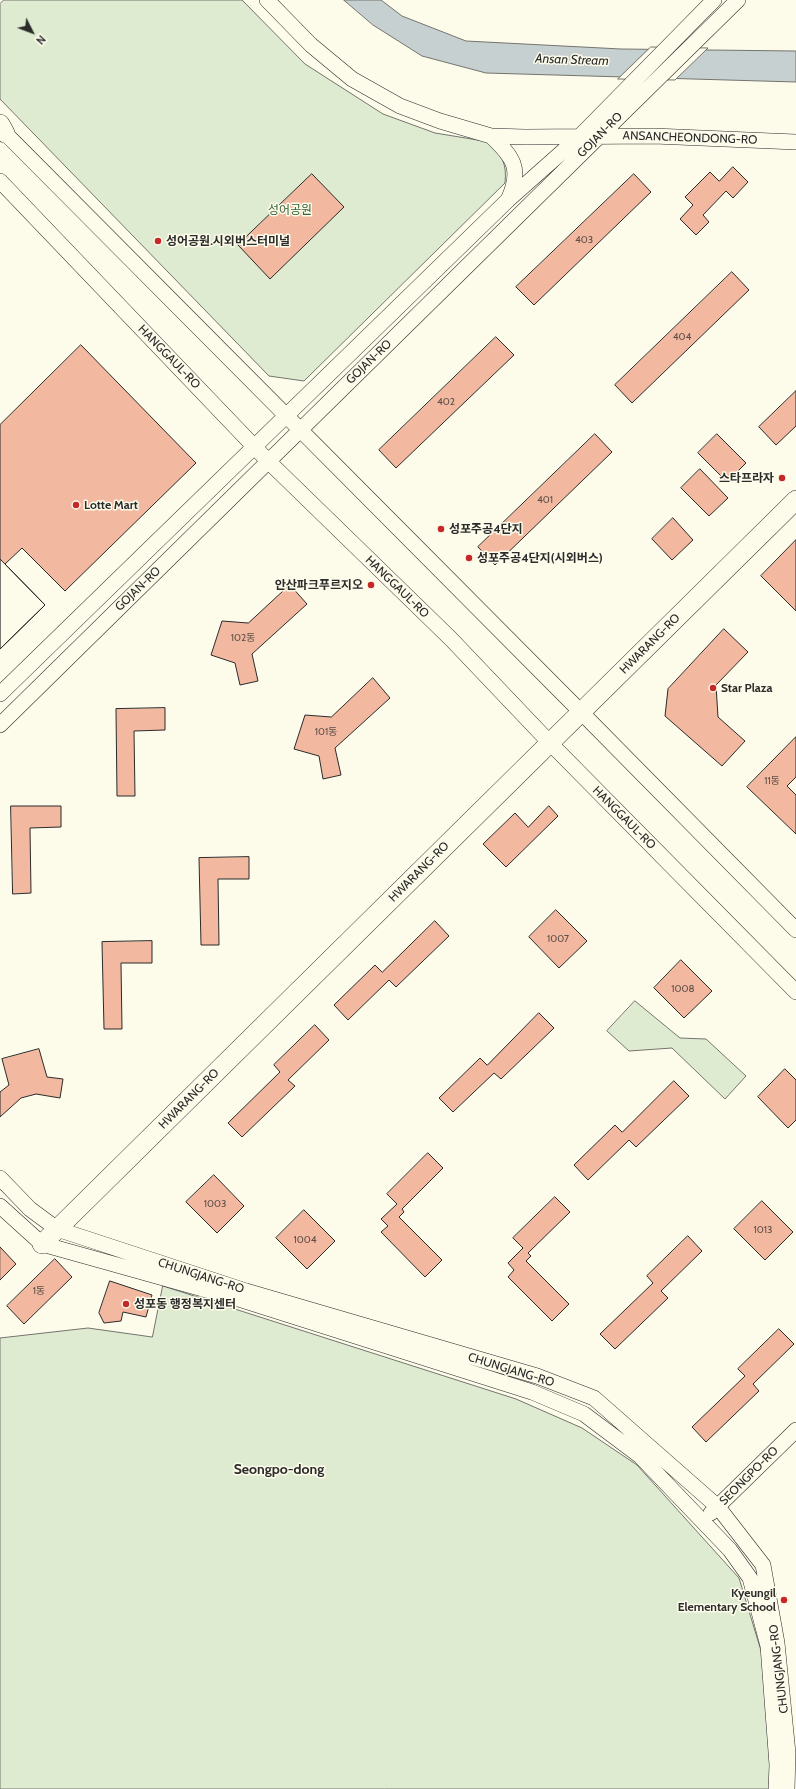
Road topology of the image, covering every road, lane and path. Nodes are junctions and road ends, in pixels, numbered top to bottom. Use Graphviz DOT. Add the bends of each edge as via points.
graph roads {
  1 [pos="267,0"];
  2 [pos="714,0"];
  3 [pos="738,0"];
  4 [pos="2,128"];
  5 [pos="491,136"];
  6 [pos="599,136"];
  7 [pos="579,137"];
  8 [pos="796,142"];
  9 [pos="0,181"];
  10 [pos="508,200"];
  11 [pos="286,416"];
  12 [pos="300,430"];
  13 [pos="254,446"];
  14 [pos="268,461"];
  15 [pos="796,500"];
  16 [pos="0,694"];
  17 [pos="581,712"];
  18 [pos="0,725"];
  19 [pos="550,743"];
  20 [pos="796,930"];
  21 [pos="796,992"];
  22 [pos="0,1178"];
  23 [pos="0,1206"];
  24 [pos="57,1229"];
  25 [pos="42,1244"];
  26 [pos="796,1430"];
  27 [pos="718,1507"];
  28 [pos="702,1521"];
  29 [pos="776,1789"];
  30 [pos="787,1789"];
  1 -- 5 [label="street, ANSANCHEONDONG-RO" via="311,45 352,79 400,106"];
  2 -- 7 [label="street, GOJAN-RO"];
  3 -- 6 [label="street, GOJAN-RO"];
  4 -- 11 [label="street"];
  5 -- 7 [label="street, ANSANCHEONDONG-RO"];
  5 -- 10 [label="street" via="508,152 515,167 514,186"];
  6 -- 7 [label="street, ANSANCHEONDONG-RO"];
  6 -- 8 [label="street, ANSANCHEONDONG-RO"];
  6 -- 12 [label="street, GOJAN-RO"];
  7 -- 10 [label="street, GOJAN-RO"];
  9 -- 13 [label="street, HANGGAUL-RO"];
  10 -- 11 [label="street, GOJAN-RO"];
  11 -- 12 [label="street"];
  11 -- 13 [label="street, GOJAN-RO"];
  12 -- 14 [label="street, GOJAN-RO"];
  12 -- 17 [label="street"];
  13 -- 14 [label="street, HANGGAUL-RO"];
  13 -- 16 [label="street, GOJAN-RO"];
  14 -- 18 [label="street, GOJAN-RO"];
  14 -- 19 [label="street, HANGGAUL-RO" via="450,639"];
  15 -- 17 [label="main road, HWARANG-RO"];
  17 -- 19 [label="main road, HWARANG-RO"];
  17 -- 20 [label="street"];
  19 -- 21 [label="street, HANGGAUL-RO"];
  19 -- 24 [label="main road, HWARANG-RO"];
  22 -- 24 [label="street, CHUNGJANG-RO" via="30,1209"];
  23 -- 25 [label="street, CHUNGJANG-RO"];
  24 -- 25 [label="main road, HWARANG-RO"];
  24 -- 27 [label="street, CHUNGJANG-RO" via="246,1291 536,1376 594,1398"];
  25 -- 28 [label="street, CHUNGJANG-RO" via="242,1300 532,1392 584,1414 640,1456"];
  26 -- 27 [label="street, SEONGPO-RO"];
  27 -- 28 [label="street, SEONGPO-RO"];
  27 -- 30 [label="street, CHUNGJANG-RO" via="763,1566 777,1643 787,1747"];
  28 -- 29 [label="street, CHUNGJANG-RO" via="730,1550 750,1578 768,1646 777,1765"];
}
